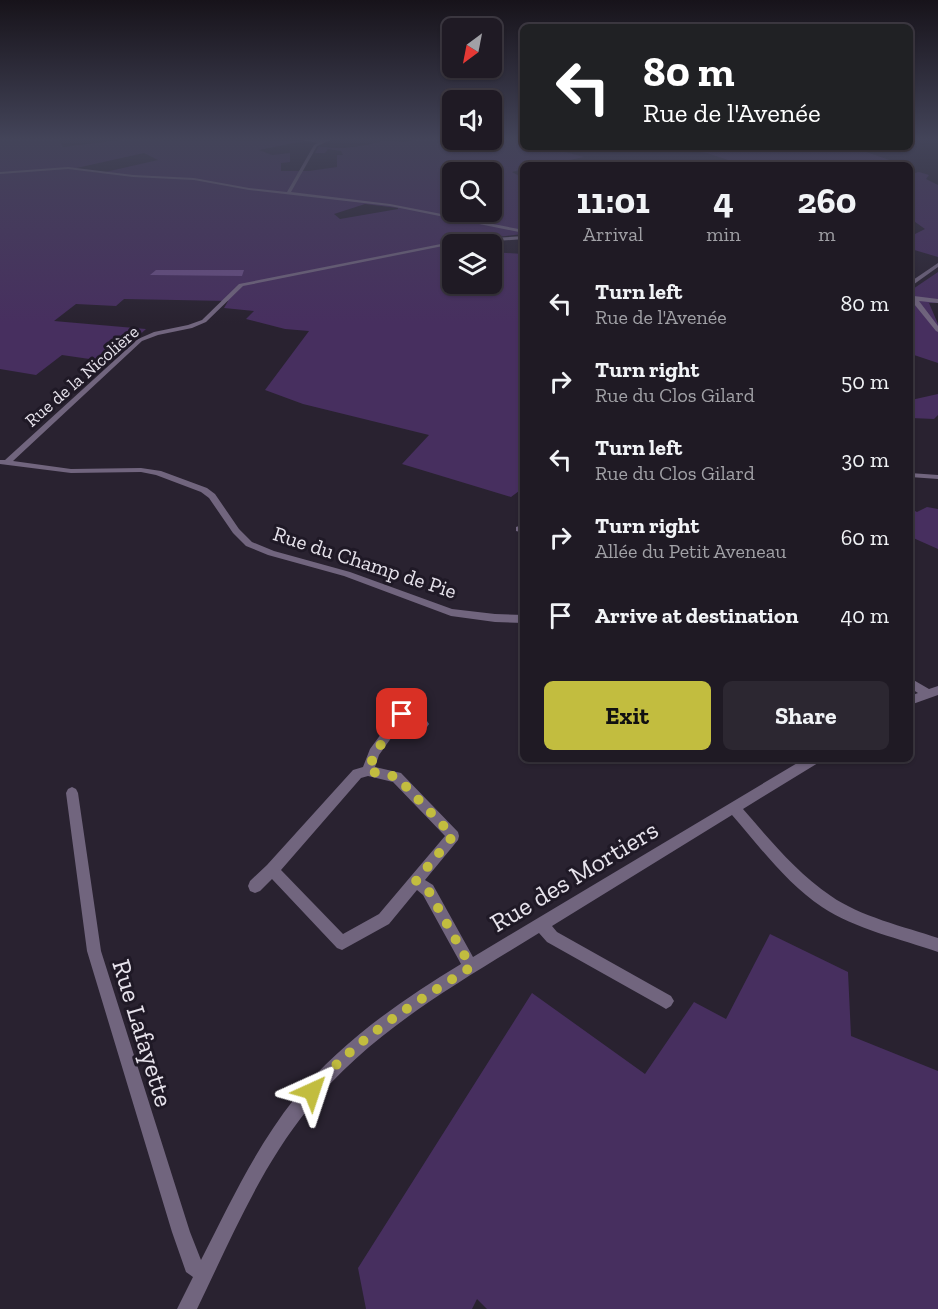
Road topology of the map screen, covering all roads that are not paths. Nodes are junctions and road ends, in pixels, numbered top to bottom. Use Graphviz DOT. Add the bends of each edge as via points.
graph roads {
  1 [pos="357,201"];
  2 [pos="520,234"];
  3 [pos="520,236"];
  4 [pos="938,265"];
  5 [pos="913,283"];
  6 [pos="913,298"];
  7 [pos="913,299"];
  8 [pos="938,301"];
  9 [pos="938,330"];
  10 [pos="4,462"];
  11 [pos="913,475"];
  12 [pos="938,477"];
  13 [pos="520,619"];
  14 [pos="913,683"];
  15 [pos="932,692"];
  16 [pos="913,700"];
  17 [pos="423,724"];
  18 [pos="809,762"];
  19 [pos="368,771"];
  20 [pos="72,794"];
  21 [pos="734,808"];
  22 [pos="272,870"];
  23 [pos="416,881"];
  24 [pos="255,886"];
  25 [pos="541,924"];
  26 [pos="938,945"];
  27 [pos="471,967"];
  28 [pos="666,1001"];
  29 [pos="204,1275"];
  30 [pos="187,1309"];
  1 -- 2 [label="street"];
  3 -- 10 [label="street, Rue de la Nicolière" via="242,285 204,321 140,340"];
  4 -- 5 [label="street"];
  6 -- 8 [label="street"];
  7 -- 9 [label="street"];
  10 -- 13 [label="street, Rue du Champ de Pie" via="71,471 158,473 204,490 249,544 271,553 339,572 451,612"];
  11 -- 12 [label="street"];
  14 -- 15 [label="street"];
  15 -- 16 [label="street"];
  17 -- 19 [label="street" via="402,714 375,753"];
  18 -- 21 [label="street, Rue des Mortiers"];
  19 -- 22 [label="street" via="357,774"];
  19 -- 23 [label="street" via="397,777 453,836"];
  20 -- 29 [label="street, Rue Lafayette" via="94,951 181,1232 194,1265"];
  21 -- 25 [label="street, Rue des Mortiers"];
  21 -- 26 [label="street" via="793,875 827,902 851,915"];
  22 -- 23 [label="street" via="342,943 384,919"];
  22 -- 24 [label="street"];
  23 -- 27 [label="street" via="428,890"];
  25 -- 27 [label="street, Rue des Mortiers"];
  25 -- 28 [label="street" via="552,937"];
  27 -- 29 [label="street, Rue des Mortiers" via="388,1021 321,1080 279,1137"];
  29 -- 30 [label="street, Rue des Mortiers"];
}
